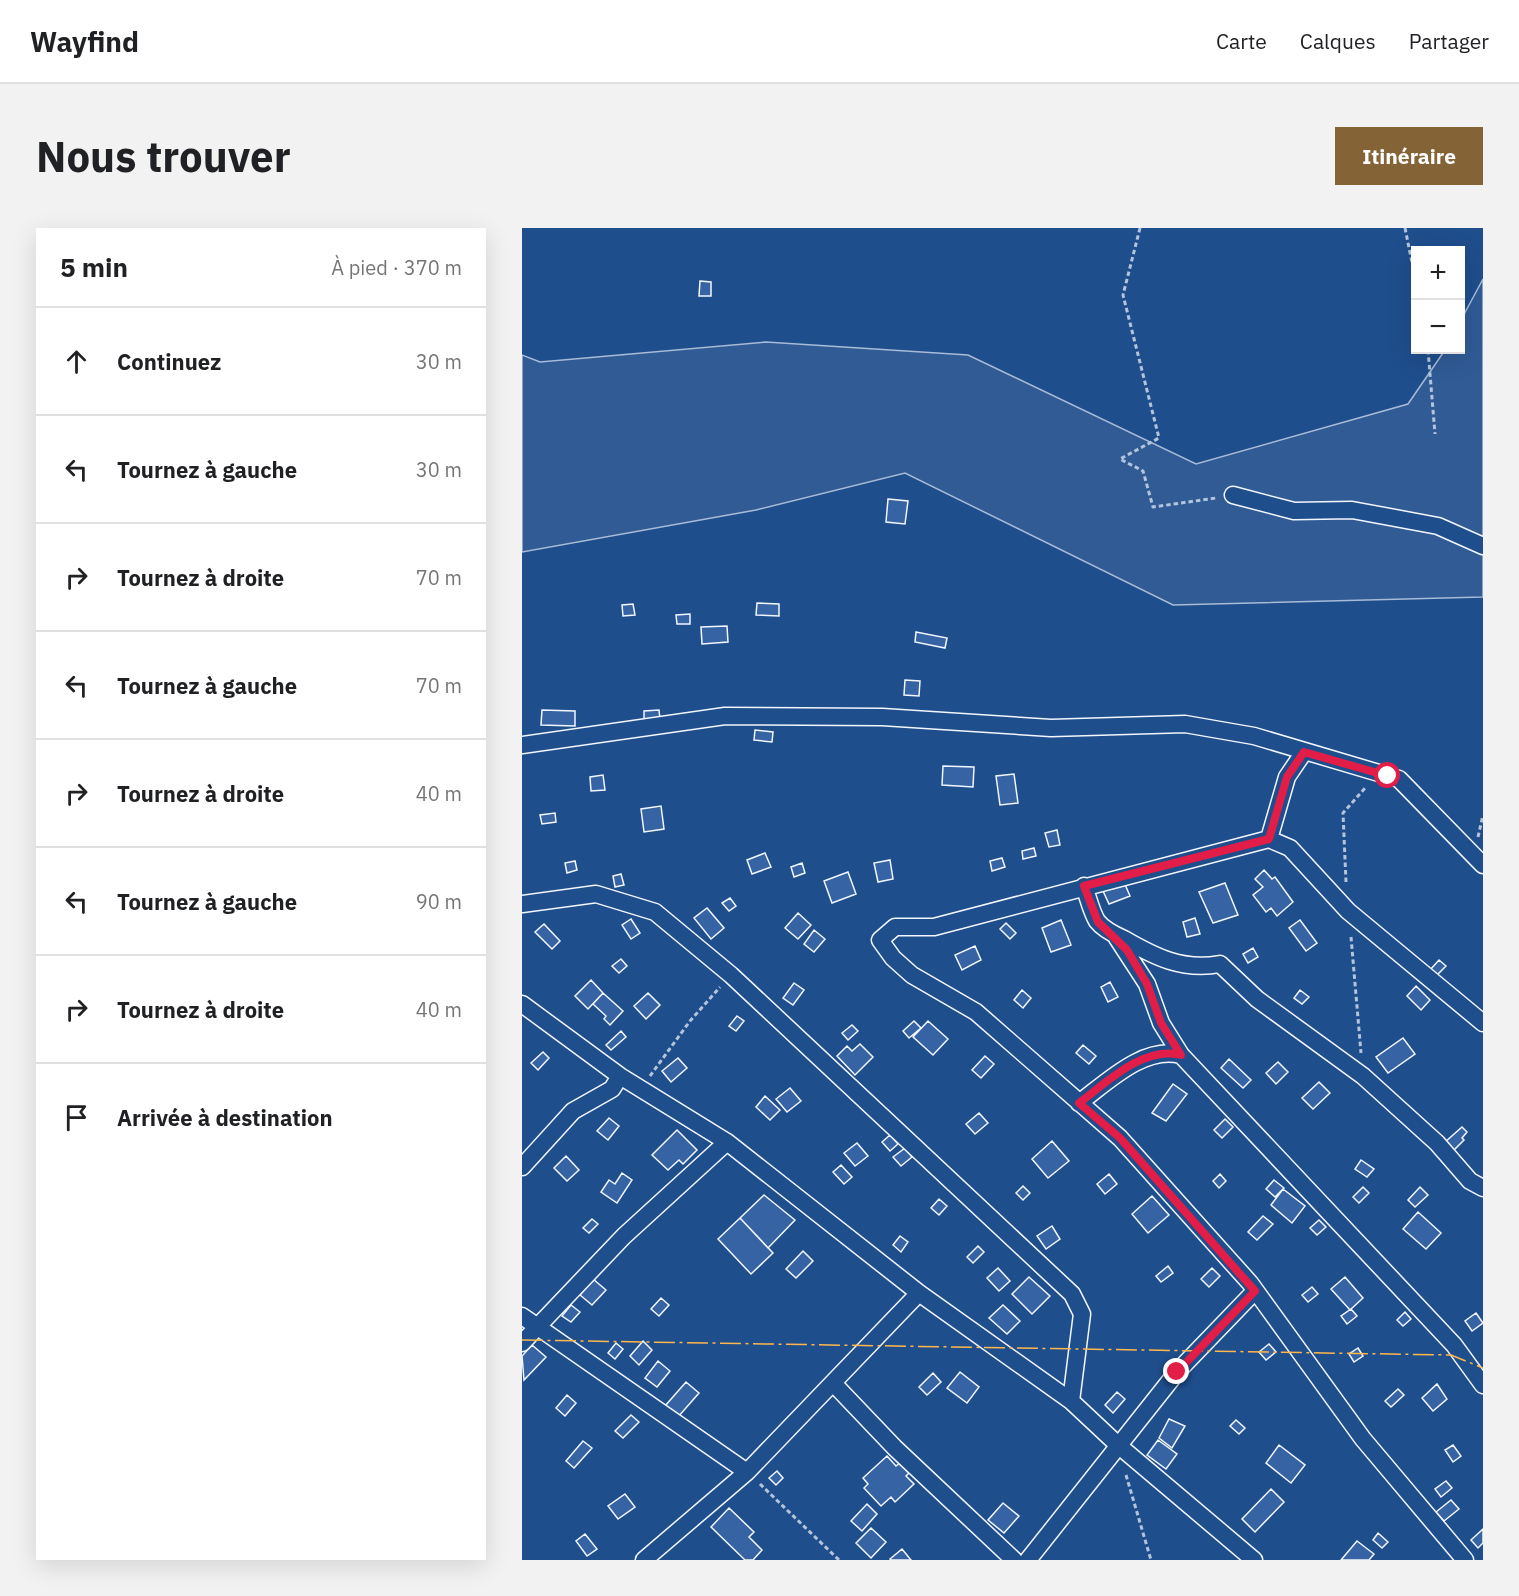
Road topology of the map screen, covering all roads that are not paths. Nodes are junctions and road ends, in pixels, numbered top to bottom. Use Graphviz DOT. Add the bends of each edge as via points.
graph roads {
  1 [pos="1233,495"];
  2 [pos="1483,546"];
  3 [pos="522,746"];
  4 [pos="1304,752"];
  5 [pos="1269,839"];
  6 [pos="1483,865"];
  7 [pos="1084,886"];
  8 [pos="522,904"];
  9 [pos="1112,933"];
  10 [pos="522,1004"];
  11 [pos="1483,1023"];
  12 [pos="1181,1055"];
  13 [pos="620,1076"];
  14 [pos="1079,1103"];
  15 [pos="727,1142"];
  16 [pos="522,1167"];
  17 [pos="1483,1188"];
  18 [pos="1255,1291"];
  19 [pos="919,1293"];
  20 [pos="522,1316"];
  21 [pos="538,1327"];
  22 [pos="522,1343"];
  23 [pos="833,1383"];
  24 [pos="1483,1384"];
  25 [pos="1071,1401"];
  26 [pos="1118,1444"];
  27 [pos="747,1472"];
  28 [pos="644,1560"];
  29 [pos="1014,1560"];
  30 [pos="1028,1560"];
  31 [pos="1254,1560"];
  32 [pos="1465,1560"];
  1 -- 2 [label="street" via="1294,511 1352,510 1438,526"];
  3 -- 4 [label="street" via="725,716 882,717 1051,728 1185,724 1254,736"];
  4 -- 5 [label="street" via="1287,777"];
  4 -- 6 [label="street" via="1399,779"];
  5 -- 7 [label="street"];
  5 -- 11 [label="street" via="1290,848 1348,911"];
  7 -- 9 [label="street" via="1098,922"];
  7 -- 14 [label="street" via="934,927 896,927 880,940 912,975 976,1012"];
  8 -- 25 [label="street" via="596,894 655,912 731,975 1072,1294 1082,1314"];
  9 -- 12 [label="street" via="1147,984 1161,1023"];
  9 -- 17 [label="street" via="1159,959 1184,965 1220,964 1257,999 1363,1076 1437,1143 1470,1181"];
  10 -- 13 [label="street"];
  12 -- 14 [label="street" via="1170,1052 1154,1056 1124,1070"];
  12 -- 24 [label="street" via="1454,1345"];
  13 -- 15 [label="street"];
  13 -- 16 [label="street" via="612,1089 573,1111"];
  14 -- 18 [label="street" via="1120,1138"];
  15 -- 19 [label="street"];
  15 -- 21 [label="street" via="624,1236"];
  18 -- 26 [label="street" via="1177,1372"];
  18 -- 32 [label="street" via="1363,1439"];
  19 -- 23 [label="street"];
  19 -- 25 [label="street"];
  20 -- 21 [label="street"];
  21 -- 22 [label="street"];
  21 -- 27 [label="street"];
  23 -- 27 [label="street"];
  23 -- 29 [label="street" via="895,1448"];
  25 -- 26 [label="street"];
  26 -- 30 [label="street"];
  26 -- 31 [label="street"];
  27 -- 28 [label="street"];
}
